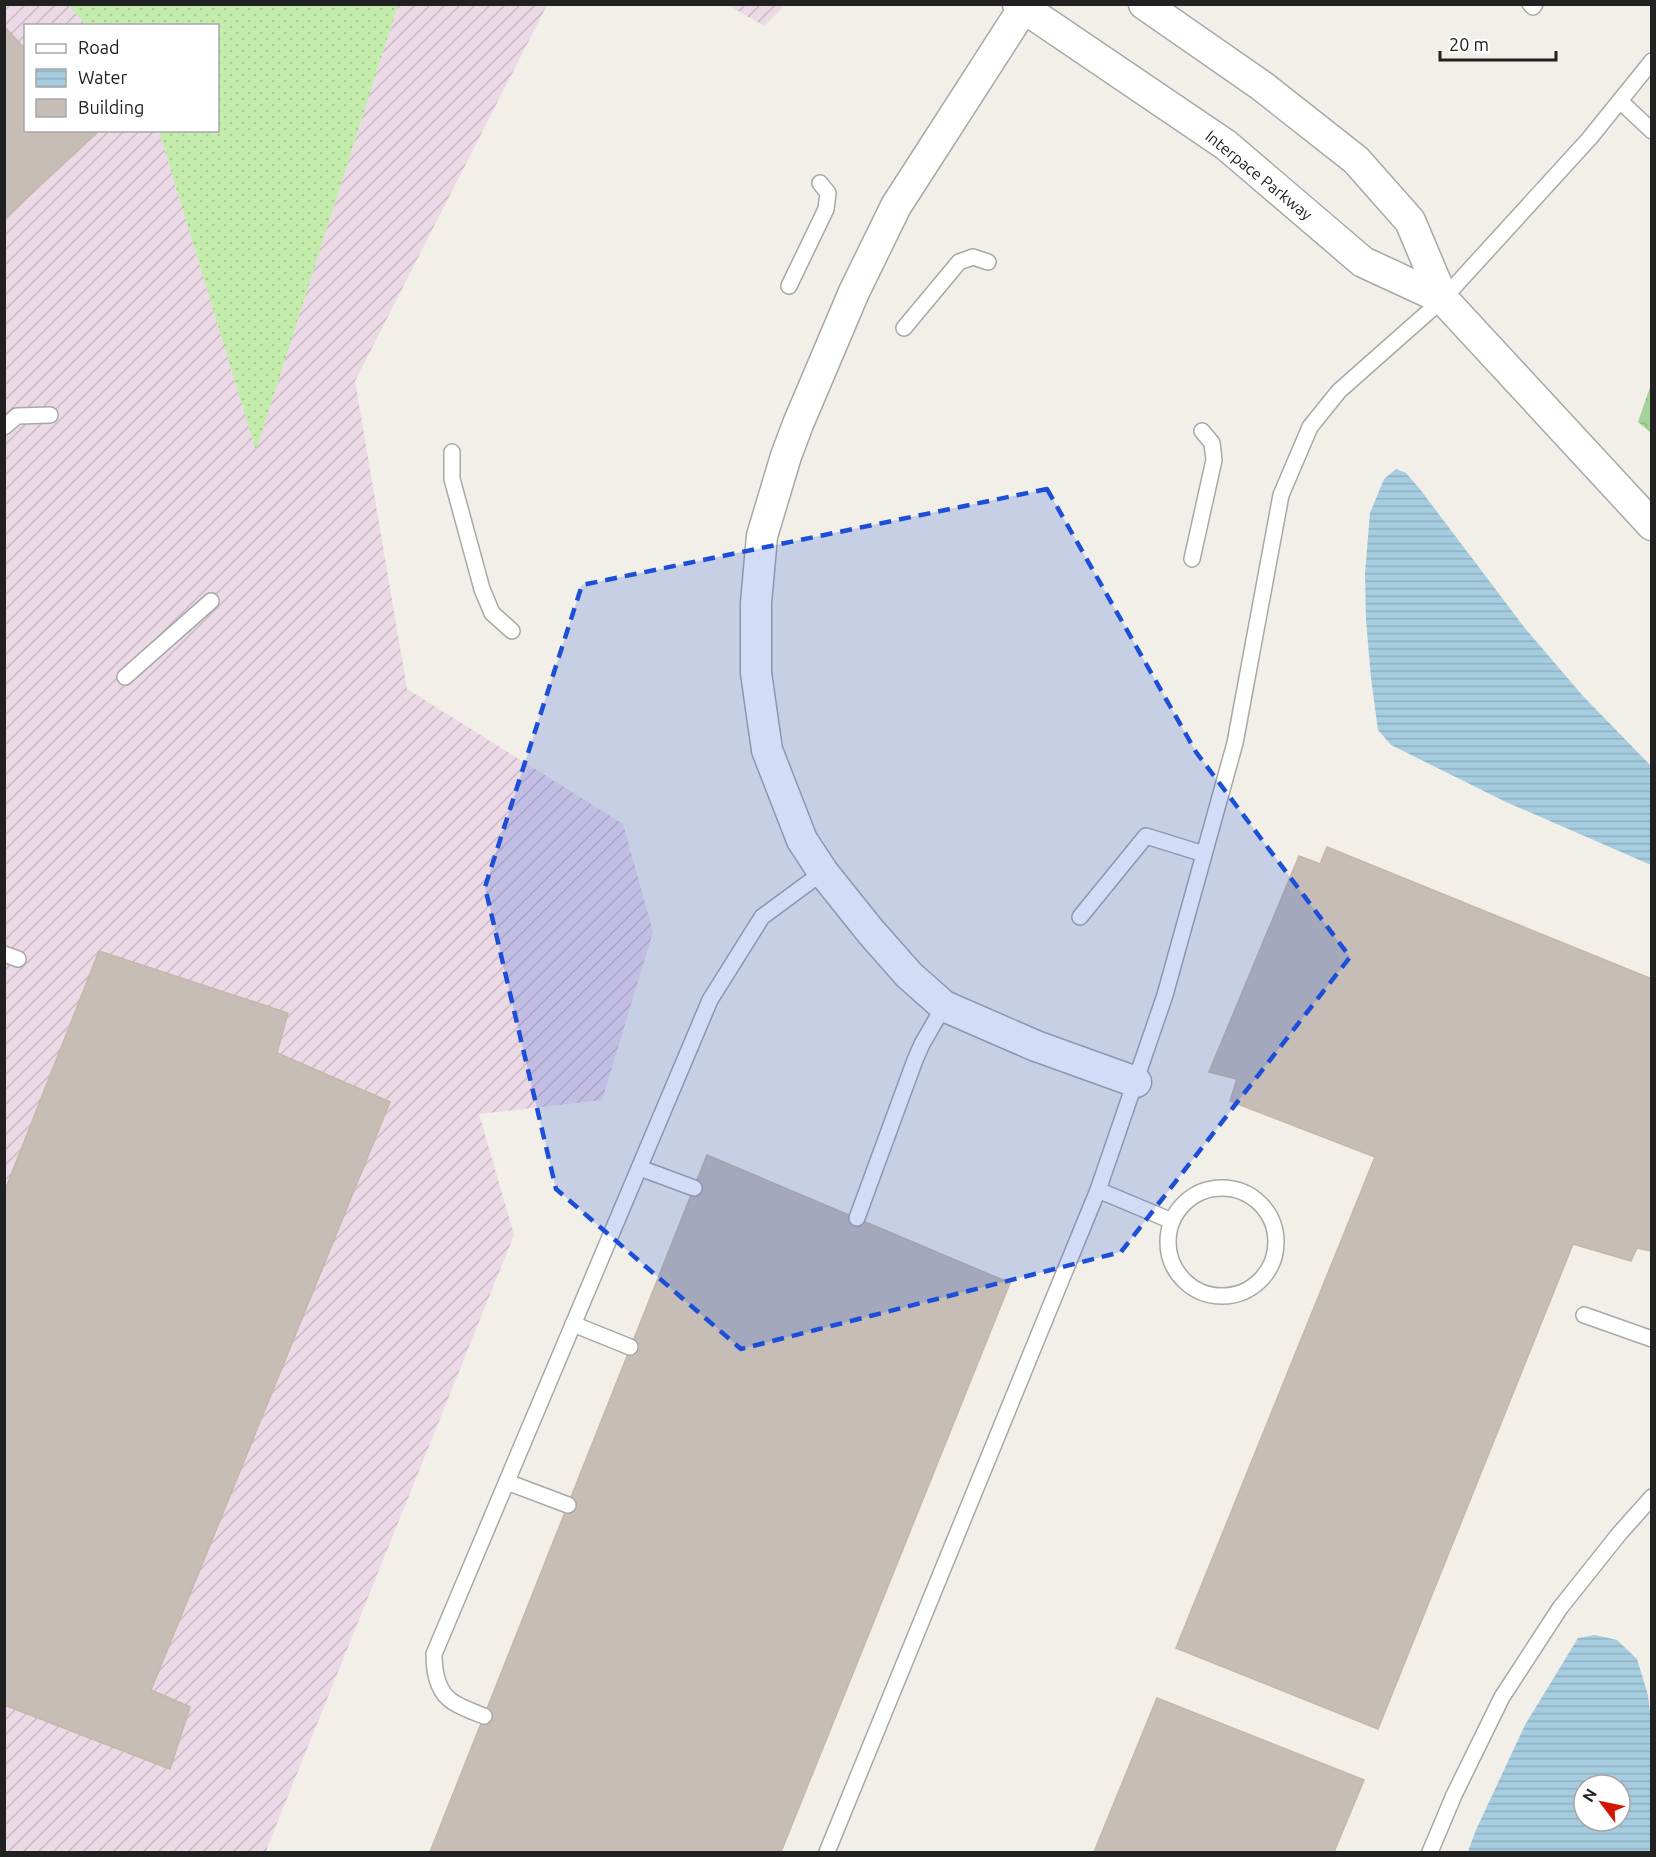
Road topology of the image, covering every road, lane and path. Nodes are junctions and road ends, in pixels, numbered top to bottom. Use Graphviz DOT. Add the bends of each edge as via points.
graph roads {
  1 [pos="1144,4"];
  2 [pos="1530,4"];
  3 [pos="1535,4"];
  4 [pos="1023,6"];
  5 [pos="1652,61"];
  6 [pos="1620,101"];
  7 [pos="1652,131"];
  8 [pos="820,183"];
  9 [pos="988,262"];
  10 [pos="789,286"];
  11 [pos="1443,299"];
  12 [pos="904,328"];
  13 [pos="50,415"];
  14 [pos="4,427"];
  15 [pos="1202,431"];
  16 [pos="452,452"];
  17 [pos="1652,525"];
  18 [pos="1192,559"];
  19 [pos="211,601"];
  20 [pos="512,631"];
  21 [pos="125,677"];
  22 [pos="1204,854"];
  23 [pos="823,872"];
  24 [pos="1080,916"];
  25 [pos="944,1006"];
  26 [pos="1136,1082"];
  27 [pos="640,1168"];
  28 [pos="694,1188"];
  29 [pos="1098,1190"];
  30 [pos="857,1218"];
  31 [pos="1172,1221"];
  32 [pos="1584,1315"];
  33 [pos="573,1324"];
  34 [pos="1652,1339"];
  35 [pos="630,1347"];
  36 [pos="507,1482"];
  37 [pos="1652,1497"];
  38 [pos="568,1505"];
  39 [pos="484,1716"];
  40 [pos="826,1852"];
  41 [pos="1430,1852"];
  1 -- 11 [label="street, Interpace Parkway" via="1262,86 1356,160 1410,221"];
  2 -- 3 [label="lane"];
  4 -- 11 [label="street, Interpace Parkway" via="1226,145 1363,262"];
  4 -- 23 [label="street" via="896,206 854,292 786,456 762,536 756,603 756,673 767,750 802,840"];
  5 -- 6 [label="lane"];
  6 -- 7 [label="lane"];
  6 -- 11 [label="lane"];
  8 -- 10 [label="lane" via="828,193 826,209"];
  9 -- 12 [label="lane" via="973,257 959,262"];
  11 -- 17 [label="street, Interpace Parkway"];
  11 -- 22 [label="lane" via="1339,391 1310,427 1281,495 1235,743"];
  13 -- 14 [label="lane" via="17,416"];
  15 -- 18 [label="lane" via="1212,443 1214,460"];
  16 -- 20 [label="lane" via="452,479 482,589 492,612"];
  19 -- 21 [label="lane"];
  22 -- 24 [label="lane" via="1146,836"];
  22 -- 26 [label="lane"];
  23 -- 25 [label="street" via="909,975"];
  23 -- 27 [label="lane" via="762,916 710,1000"];
  25 -- 26 [label="street" via="1035,1046"];
  25 -- 30 [label="lane" via="915,1060"];
  26 -- 29 [label="lane"];
  27 -- 28 [label="lane"];
  27 -- 33 [label="lane"];
  29 -- 31 [label="lane"];
  29 -- 40 [label="lane"];
  31 -- 31 [label="lane" via="1169,1256 1176,1272 1202,1293 1236,1296 1252,1288 1274,1261 1275,1228 1268,1212 1243,1191 1209,1189 1187,1201"];
  32 -- 34 [label="lane"];
  33 -- 35 [label="lane"];
  33 -- 36 [label="lane"];
  36 -- 38 [label="lane"];
  36 -- 39 [label="lane" via="434,1654 434,1671 451,1701"];
  37 -- 41 [label="lane" via="1560,1608 1502,1697"];
}
